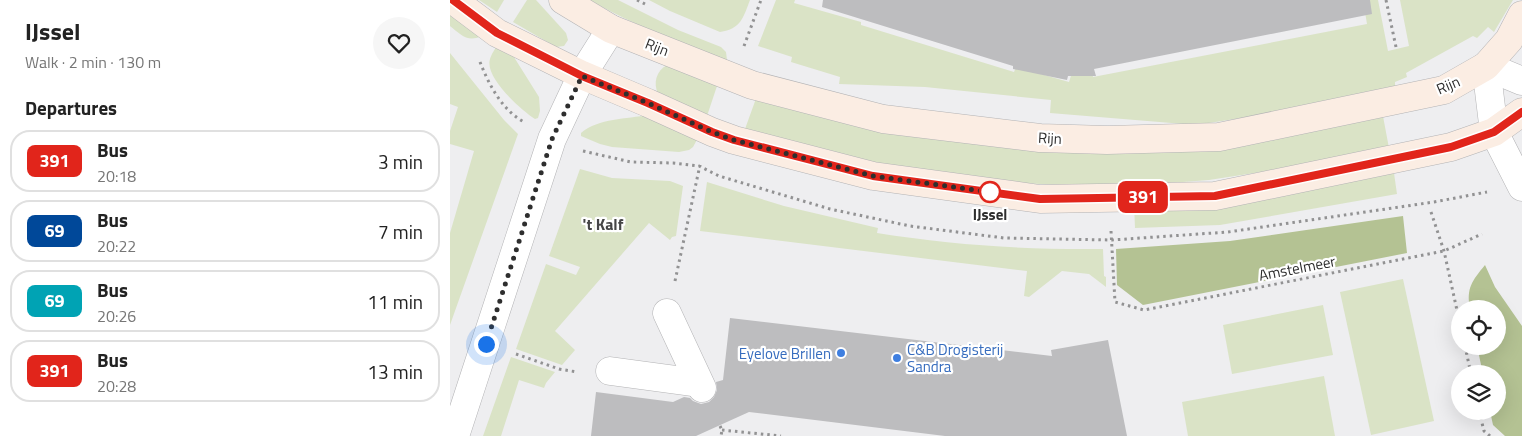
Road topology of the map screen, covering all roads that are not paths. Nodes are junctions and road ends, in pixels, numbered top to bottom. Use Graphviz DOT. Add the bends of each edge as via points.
graph roads {
  1 [pos="453,0"];
  2 [pos="563,0"];
  3 [pos="1522,14"];
  4 [pos="611,29"];
  5 [pos="1486,66"];
  6 [pos="582,76"];
  7 [pos="1522,81"];
  8 [pos="1522,112"];
  9 [pos="1494,132"];
  10 [pos="1522,187"];
  11 [pos="667,313"];
  12 [pos="610,372"];
  13 [pos="455,436"];
  1 -- 6 [label="main road" via="497,33"];
  2 -- 4 [label="main road, Rijn"];
  3 -- 5 [label="main road, Rijn" via="1509,40"];
  4 -- 5 [label="main road, Rijn" via="752,85 882,119 1040,138 1219,137 1444,90"];
  4 -- 6 [label="street"];
  5 -- 7 [label="street"];
  5 -- 9 [label="street"];
  6 -- 9 [label="main road" via="734,140 873,176 1040,199 1215,196 1451,147"];
  6 -- 13 [label="street" via="552,139"];
  8 -- 9 [label="main road"];
  9 -- 10 [label="street"];
  11 -- 12 [label="street" via="701,386"];
}
